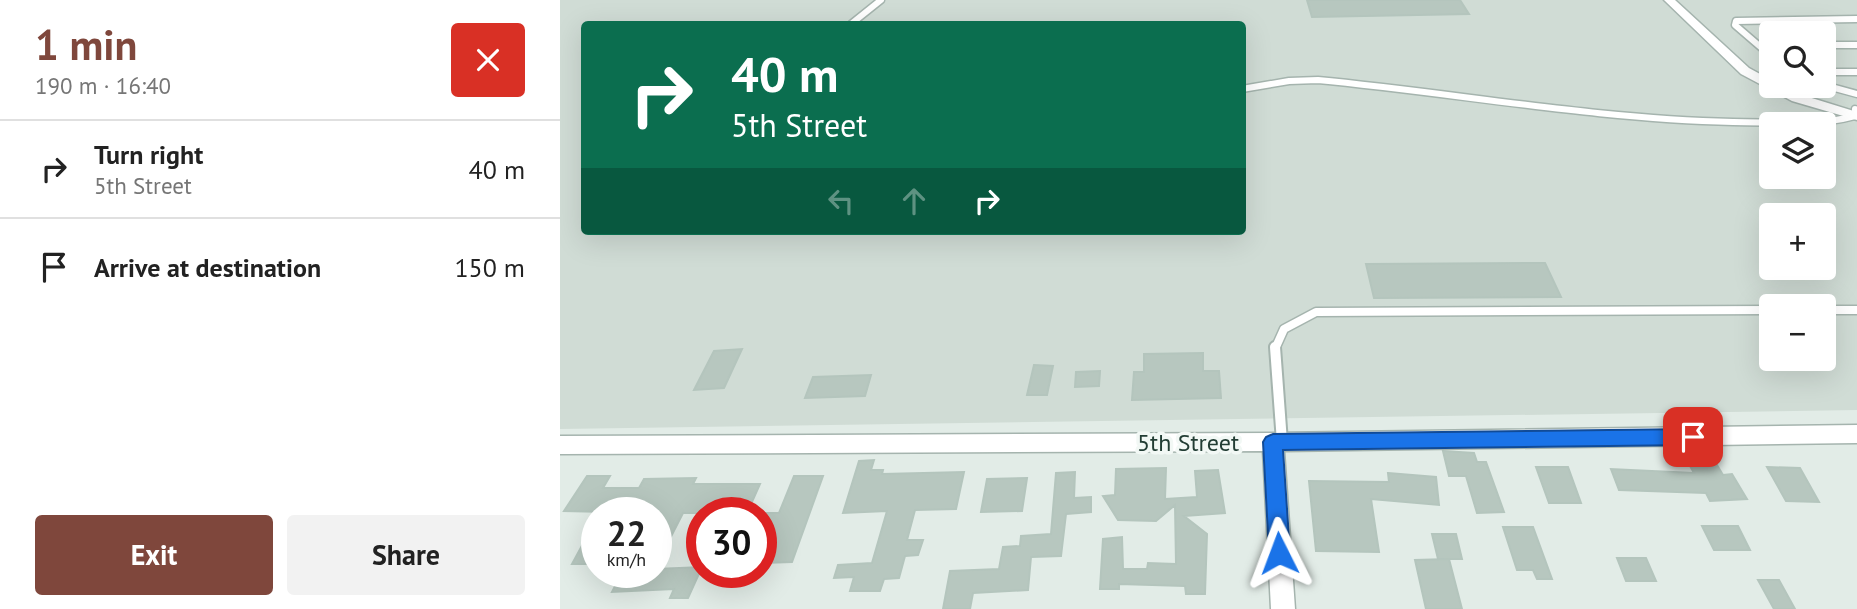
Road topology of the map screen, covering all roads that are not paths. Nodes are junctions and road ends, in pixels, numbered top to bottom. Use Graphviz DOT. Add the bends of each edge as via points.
graph roads {
  1 [pos="881,0"];
  2 [pos="1669,0"];
  3 [pos="1680,0"];
  4 [pos="1857,19"];
  5 [pos="855,21"];
  6 [pos="1836,45"];
  7 [pos="1857,45"];
  8 [pos="1758,46"];
  9 [pos="1759,72"];
  10 [pos="1836,72"];
  11 [pos="1857,72"];
  12 [pos="1246,88"];
  13 [pos="1836,88"];
  14 [pos="1857,94"];
  15 [pos="1815,98"];
  16 [pos="1856,112"];
  17 [pos="1759,310"];
  18 [pos="1836,310"];
  19 [pos="1857,310"];
  20 [pos="1857,434"];
  21 [pos="1277,442"];
  22 [pos="560,445"];
  23 [pos="1283,609"];
  1 -- 5 [label="lane"];
  2 -- 16 [label="street" via="1745,71 1797,98"];
  3 -- 9 [label="street"];
  4 -- 8 [label="lane" via="1736,21"];
  6 -- 7 [label="lane"];
  10 -- 11 [label="lane"];
  12 -- 16 [label="lane" via="1318,80 1633,117 1726,122 1836,122"];
  13 -- 14 [label="lane"];
  15 -- 16 [label="street"];
  17 -- 21 [label="lane" via="1316,312 1294,320 1277,336"];
  18 -- 19 [label="lane"];
  20 -- 21 [label="street, 5th Street"];
  21 -- 22 [label="street, 5th Street"];
  21 -- 23 [label="street"];
}
